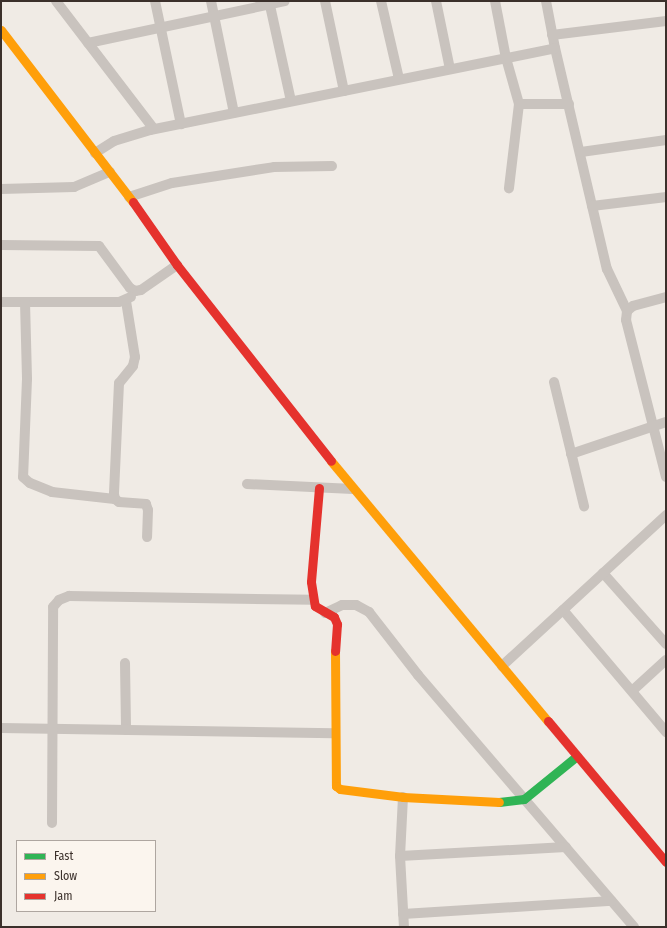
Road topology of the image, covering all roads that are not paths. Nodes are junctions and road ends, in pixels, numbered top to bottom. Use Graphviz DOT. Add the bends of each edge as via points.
graph roads {
  1 [pos="56,1"];
  2 [pos="155,1"];
  3 [pos="211,1"];
  4 [pos="285,1"];
  5 [pos="324,1"];
  6 [pos="381,1"];
  7 [pos="436,1"];
  8 [pos="495,1"];
  9 [pos="546,1"];
  10 [pos="269,2"];
  11 [pos="214,16"];
  12 [pos="666,21"];
  13 [pos="161,28"];
  14 [pos="1,30"];
  15 [pos="552,35"];
  16 [pos="88,43"];
  17 [pos="554,48"];
  18 [pos="506,58"];
  19 [pos="450,69"];
  20 [pos="399,79"];
  21 [pos="344,91"];
  22 [pos="291,101"];
  23 [pos="519,104"];
  24 [pos="569,104"];
  25 [pos="234,113"];
  26 [pos="180,124"];
  27 [pos="154,129"];
  28 [pos="666,140"];
  29 [pos="581,152"];
  30 [pos="95,153"];
  31 [pos="332,166"];
  32 [pos="110,172"];
  33 [pos="509,188"];
  34 [pos="1,189"];
  35 [pos="666,197"];
  36 [pos="129,198"];
  37 [pos="592,206"];
  38 [pos="1,245"];
  39 [pos="177,266"];
  40 [pos="135,291"];
  41 [pos="666,297"];
  42 [pos="126,301"];
  43 [pos="1,302"];
  44 [pos="25,302"];
  45 [pos="627,311"];
  46 [pos="554,382"];
  47 [pos="666,422"];
  48 [pos="653,426"];
  49 [pos="571,454"];
  50 [pos="666,477"];
  51 [pos="247,484"];
  52 [pos="319,488"];
  53 [pos="353,490"];
  54 [pos="115,499"];
  55 [pos="584,506"];
  56 [pos="666,515"];
  57 [pos="147,537"];
  58 [pos="602,573"];
  59 [pos="313,600"];
  60 [pos="563,610"];
  61 [pos="325,613"];
  62 [pos="666,644"];
  63 [pos="666,660"];
  64 [pos="125,663"];
  65 [pos="502,666"];
  66 [pos="632,691"];
  67 [pos="1,728"];
  68 [pos="53,729"];
  69 [pos="126,730"];
  70 [pos="666,732"];
  71 [pos="334,733"];
  72 [pos="577,756"];
  73 [pos="403,797"];
  74 [pos="524,798"];
  75 [pos="52,823"];
  76 [pos="566,847"];
  77 [pos="400,856"];
  78 [pos="666,862"];
  79 [pos="612,901"];
  80 [pos="402,914"];
  81 [pos="404,927"];
  82 [pos="634,927"];
  1 -- 16 [label="street"];
  2 -- 13 [label="street"];
  3 -- 11 [label="street"];
  4 -- 10 [label="street"];
  5 -- 21 [label="street"];
  6 -- 20 [label="street"];
  7 -- 19 [label="street"];
  8 -- 18 [label="street"];
  9 -- 15 [label="street"];
  10 -- 11 [label="street"];
  10 -- 22 [label="street"];
  11 -- 13 [label="street"];
  11 -- 25 [label="street"];
  12 -- 15 [label="street"];
  13 -- 16 [label="street"];
  13 -- 26 [label="street"];
  14 -- 30 [label="street"];
  15 -- 17 [label="street"];
  16 -- 27 [label="street"];
  17 -- 18 [label="street"];
  17 -- 24 [label="street"];
  18 -- 19 [label="street"];
  18 -- 23 [label="street"];
  19 -- 20 [label="street"];
  20 -- 21 [label="street"];
  21 -- 22 [label="street"];
  22 -- 25 [label="street"];
  23 -- 24 [label="street"];
  23 -- 33 [label="street"];
  24 -- 29 [label="street"];
  25 -- 26 [label="street"];
  26 -- 27 [label="street"];
  27 -- 30 [label="street" via="114,141"];
  28 -- 29 [label="street"];
  29 -- 37 [label="street"];
  30 -- 32 [label="street"];
  31 -- 36 [label="street" via="296,165 266,168 172,183"];
  32 -- 34 [label="street" via="74,188"];
  32 -- 36 [label="street"];
  35 -- 37 [label="street"];
  36 -- 39 [label="street"];
  37 -- 45 [label="street" via="607,269"];
  38 -- 40 [label="street" via="99,246 130,288"];
  39 -- 40 [label="street" via="141,290"];
  39 -- 53 [label="street"];
  40 -- 42 [label="street"];
  41 -- 45 [label="street" via="633,306"];
  42 -- 44 [label="street"];
  42 -- 54 [label="street" via="135,357 133,366 119,383"];
  43 -- 44 [label="street"];
  44 -- 54 [label="street" via="27,379 23,477 30,483 52,492"];
  45 -- 48 [label="street" via="626,320"];
  46 -- 49 [label="street"];
  47 -- 48 [label="street"];
  48 -- 49 [label="street"];
  48 -- 50 [label="street"];
  49 -- 55 [label="street"];
  51 -- 52 [label="street"];
  52 -- 53 [label="street"];
  52 -- 59 [label="street" via="311,582"];
  53 -- 65 [label="street"];
  54 -- 57 [label="street" via="146,504"];
  56 -- 58 [label="street"];
  58 -- 60 [label="street"];
  58 -- 62 [label="street"];
  59 -- 61 [label="street" via="319,610"];
  59 -- 68 [label="street" via="69,596 59,600 53,607"];
  60 -- 65 [label="street"];
  60 -- 66 [label="street"];
  61 -- 71 [label="street" via="334,617 337,624"];
  61 -- 74 [label="street" via="342,605 356,605 369,612 418,675"];
  63 -- 66 [label="street"];
  64 -- 69 [label="street"];
  65 -- 72 [label="street"];
  66 -- 70 [label="street"];
  67 -- 68 [label="street"];
  68 -- 69 [label="street"];
  68 -- 75 [label="street"];
  69 -- 71 [label="street"];
  71 -- 73 [label="street" via="336,786 340,789"];
  72 -- 74 [label="street"];
  72 -- 78 [label="street"];
  73 -- 74 [label="street" via="508,803"];
  73 -- 77 [label="street"];
  74 -- 76 [label="street"];
  76 -- 77 [label="street"];
  76 -- 79 [label="street"];
  77 -- 80 [label="street"];
  79 -- 80 [label="street"];
  79 -- 82 [label="street"];
  80 -- 81 [label="street"];
}
